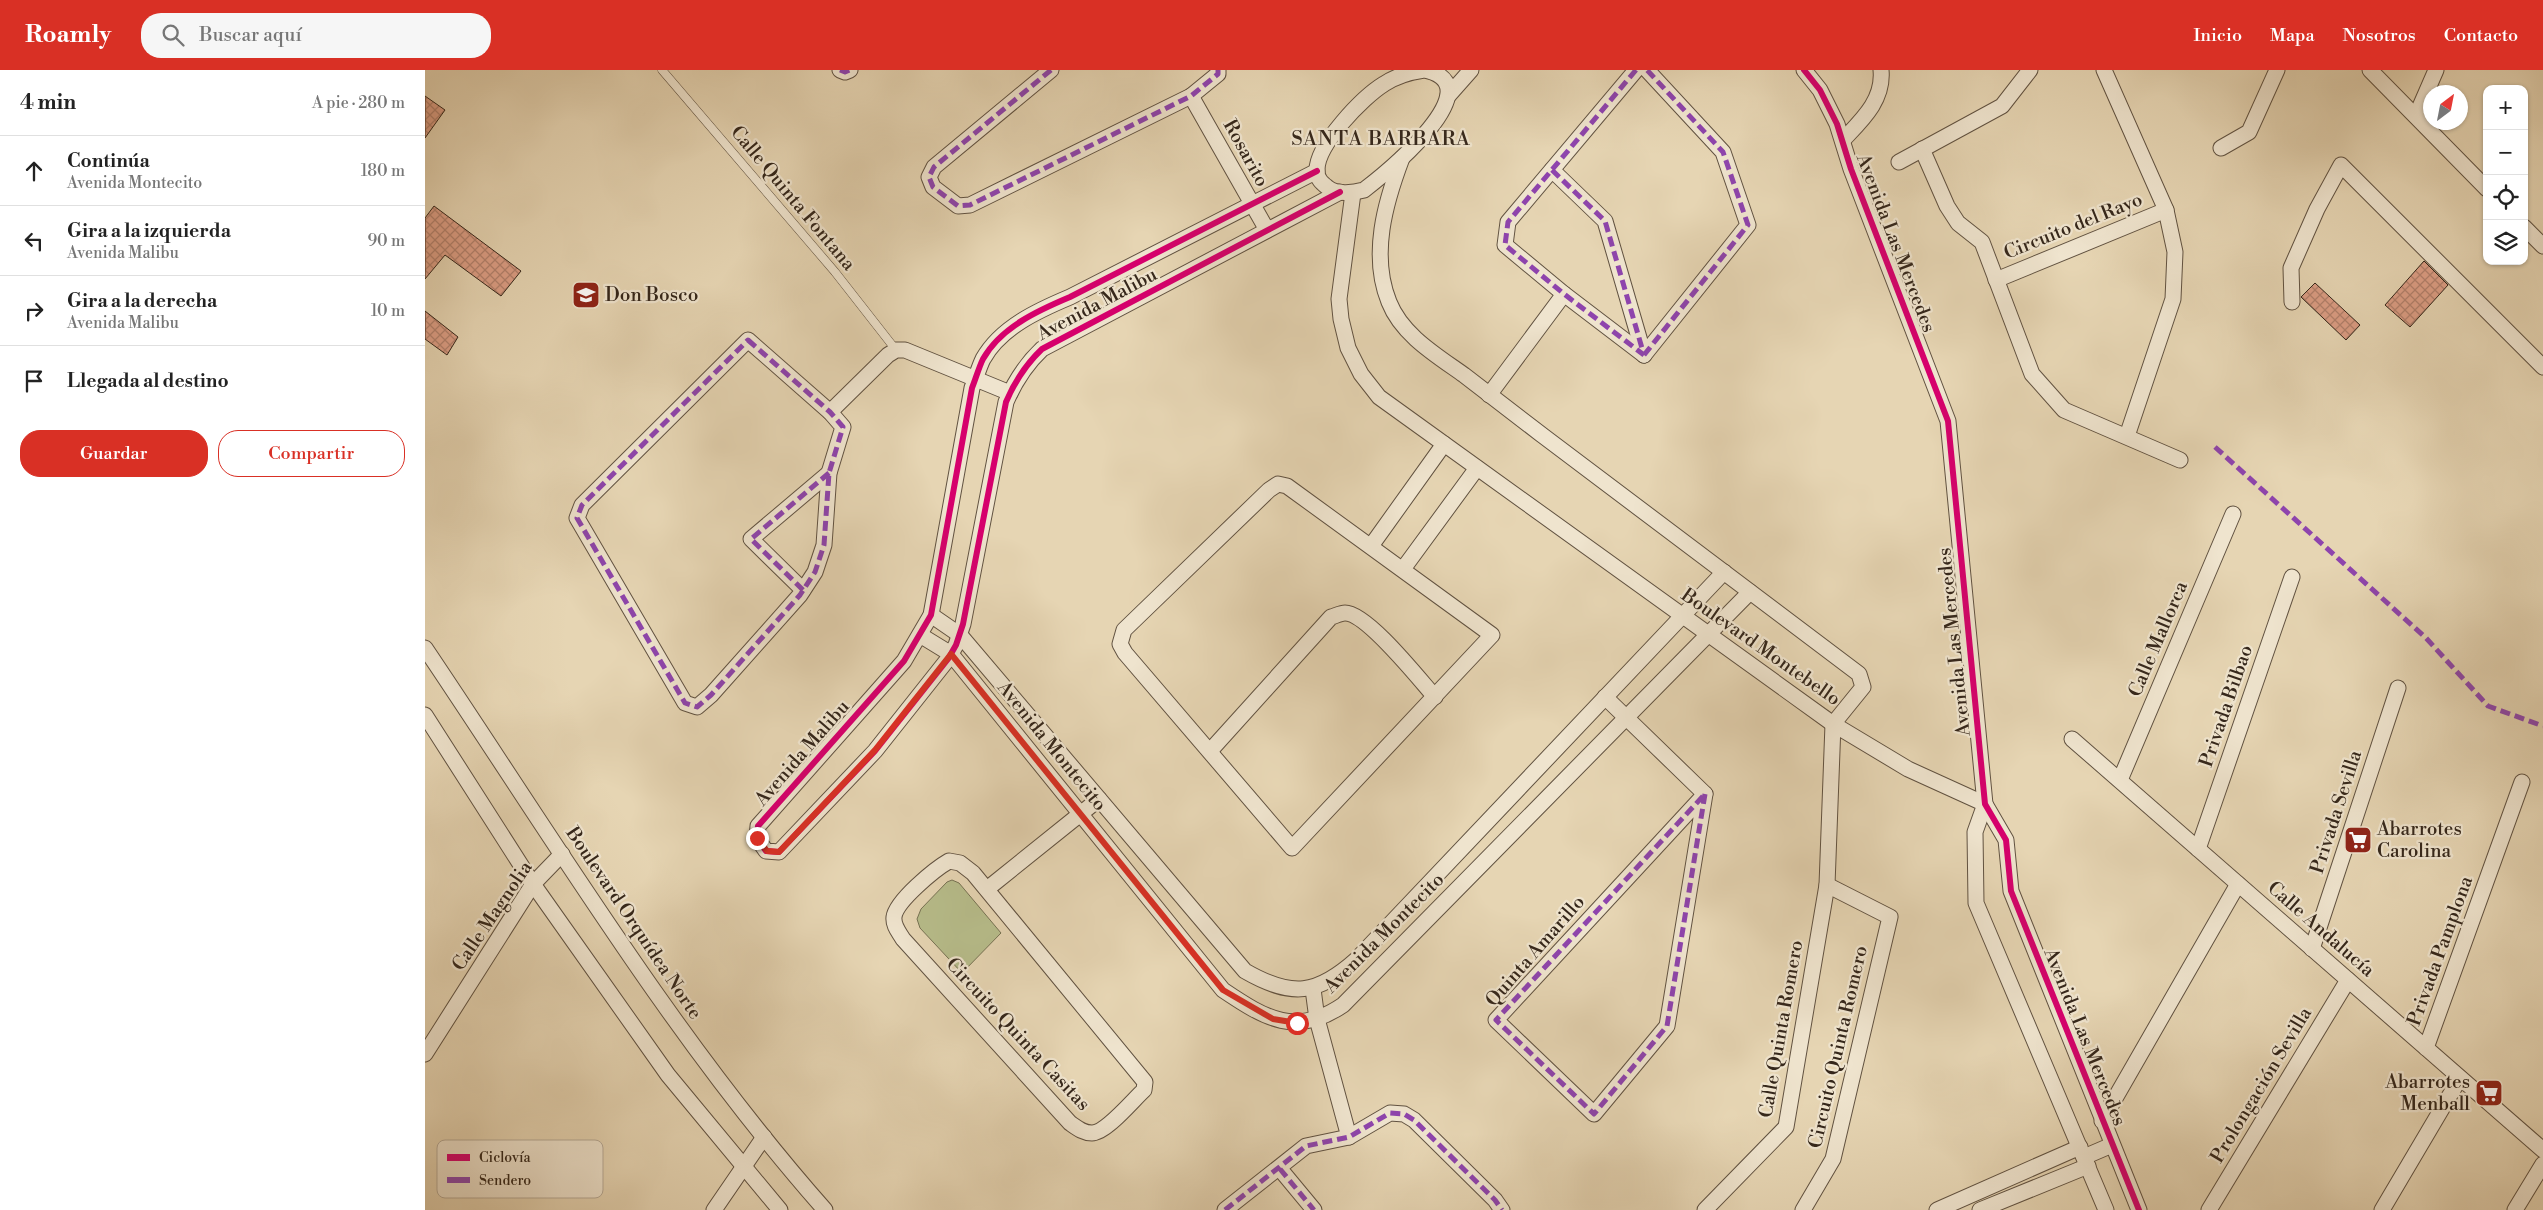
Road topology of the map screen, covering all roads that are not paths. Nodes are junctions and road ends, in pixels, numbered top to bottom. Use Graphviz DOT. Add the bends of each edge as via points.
graph roads {
  1 [pos="662,70"];
  2 [pos="840,70"];
  3 [pos="850,70"];
  4 [pos="1051,70"];
  5 [pos="1218,70"];
  6 [pos="1471,70"];
  7 [pos="1636,70"];
  8 [pos="1647,70"];
  9 [pos="1804,70"];
  10 [pos="1881,70"];
  11 [pos="2030,70"];
  12 [pos="2104,70"];
  13 [pos="2263,70"];
  14 [pos="2277,70"];
  15 [pos="2370,70"];
  16 [pos="2436,70"];
  17 [pos="1409,71"];
  18 [pos="1431,71"];
  19 [pos="1382,77"];
  20 [pos="2271,88"];
  21 [pos="1191,96"];
  22 [pos="1448,96"];
  23 [pos="2416,116"];
  24 [pos="1843,140"];
  25 [pos="2221,148"];
  26 [pos="1922,150"];
  27 [pos="1401,158"];
  28 [pos="1899,162"];
  29 [pos="1552,170"];
  30 [pos="1317,171"];
  31 [pos="2483,185"];
  32 [pos="1346,192"];
  33 [pos="1252,204"];
  34 [pos="2165,210"];
  35 [pos="1267,230"];
  36 [pos="2528,231"];
  37 [pos="2543,246"];
  38 [pos="1996,280"];
  39 [pos="1564,294"];
  40 [pos="2293,302"];
  41 [pos="896,350"];
  42 [pos="1644,355"];
  43 [pos="2543,367"];
  44 [pos="976,379"];
  45 [pos="1010,393"];
  46 [pos="1489,395"];
  47 [pos="830,412"];
  48 [pos="2127,436"];
  49 [pos="1444,444"];
  50 [pos="2180,460"];
  51 [pos="1477,468"];
  52 [pos="829,473"];
  53 [pos="2233,514"];
  54 [pos="1371,546"];
  55 [pos="1403,570"];
  56 [pos="1724,572"];
  57 [pos="2293,577"];
  58 [pos="803,590"];
  59 [pos="1750,592"];
  60 [pos="931,615"];
  61 [pos="1682,616"];
  62 [pos="920,635"];
  63 [pos="960,635"];
  64 [pos="1709,635"];
  65 [pos="425,648"];
  66 [pos="951,654"];
  67 [pos="2398,688"];
  68 [pos="1435,696"];
  69 [pos="1605,697"];
  70 [pos="425,715"];
  71 [pos="1626,718"];
  72 [pos="1833,724"];
  73 [pos="2072,739"];
  74 [pos="1210,751"];
  75 [pos="2120,780"];
  76 [pos="2522,782"];
  77 [pos="1705,794"];
  78 [pos="1099,799"];
  79 [pos="1985,804"];
  80 [pos="1081,813"];
  81 [pos="2198,849"];
  82 [pos="562,854"];
  83 [pos="533,884"];
  84 [pos="1827,884"];
  85 [pos="2238,884"];
  86 [pos="987,889"];
  87 [pos="2312,949"];
  88 [pos="2348,980"];
  89 [pos="1313,989"];
  90 [pos="1317,1019"];
  91 [pos="2426,1048"];
  92 [pos="425,1054"];
  93 [pos="2460,1078"];
  94 [pos="2102,1121"];
  95 [pos="764,1137"];
  96 [pos="1349,1137"];
  97 [pos="2112,1145"];
  98 [pos="2543,1152"];
  99 [pos="2084,1157"];
  100 [pos="744,1167"];
  101 [pos="1280,1169"];
  102 [pos="1969,1204"];
  103 [pos="714,1210"];
  104 [pos="780,1210"];
  105 [pos="825,1210"];
  106 [pos="1225,1210"];
  107 [pos="1314,1210"];
  108 [pos="1502,1210"];
  109 [pos="1705,1210"];
  110 [pos="1803,1210"];
  111 [pos="1937,1210"];
  112 [pos="1980,1210"];
  113 [pos="2106,1210"];
  114 [pos="2139,1210"];
  115 [pos="2209,1210"];
  116 [pos="2382,1210"];
  117 [pos="2515,1210"];
  1 -- 41 [label="lane, Calle Quinta Fontana" via="835,272"];
  2 -- 3 [label="street"];
  4 -- 21 [label="street" via="934,167 929,177 933,187 958,206 970,205"];
  5 -- 21 [label="street" via="1218,74"];
  6 -- 22 [label="street"];
  7 -- 29 [label="street"];
  8 -- 42 [label="street" via="1723,152 1748,226"];
  9 -- 24 [label="street, Avenida Las Mercedes" via="1820,90"];
  10 -- 24 [label="street, Avenida Las Mercedes" via="1872,109"];
  11 -- 26 [label="street" via="2002,106"];
  12 -- 34 [label="street, Circuito del Rayo"];
  13 -- 20 [label="street"];
  14 -- 20 [label="street"];
  15 -- 23 [label="street"];
  16 -- 23 [label="street"];
  17 -- 18 [label="street"];
  17 -- 19 [label="street"];
  18 -- 22 [label="street" via="1445,80"];
  19 -- 30 [label="street" via="1341,124 1321,156"];
  20 -- 25 [label="street" via="2249,132"];
  21 -- 33 [label="street, Rosarito"];
  22 -- 27 [label="street, Avenida Malibu" via="1421,140"];
  23 -- 31 [label="street"];
  24 -- 79 [label="street, Avenida Las Mercedes" via="1851,169 1948,420"];
  26 -- 28 [label="street"];
  26 -- 38 [label="street, Circuito del Rayo" via="1958,223 1982,242"];
  27 -- 32 [label="street, Avenida Malibu" via="1364,190"];
  27 -- 46 [label="street, Boulevard Montebello" via="1388,196 1380,238 1389,302 1402,325 1415,338"];
  29 -- 39 [label="street" via="1508,222 1505,245"];
  29 -- 42 [label="street" via="1605,221"];
  30 -- 32 [label="street" via="1320,181 1331,191"];
  30 -- 33 [label="street, Avenida Malibu"];
  32 -- 35 [label="street, Avenida Malibu"];
  32 -- 49 [label="street, Boulevard Montebello" via="1339,299 1348,348 1361,374 1379,397"];
  33 -- 35 [label="street, Rosarito"];
  33 -- 44 [label="street, Avenida Malibu" via="1031,314 995,344 984,358"];
  34 -- 38 [label="street, Circuito del Rayo"];
  34 -- 48 [label="street, Circuito del Rayo" via="2175,252 2173,300"];
  35 -- 45 [label="street, Avenida Malibu" via="1042,350 1027,363"];
  36 -- 37 [label="street"];
  38 -- 48 [label="street, Circuito del Rayo" via="2032,374 2065,410"];
  39 -- 42 [label="street"];
  39 -- 46 [label="street"];
  40 -- 43 [label="street" via="2291,268 2317,209 2341,166"];
  41 -- 44 [label="street" via="905,350"];
  41 -- 47 [label="street"];
  44 -- 45 [label="street"];
  44 -- 60 [label="street, Avenida Malibu"];
  45 -- 63 [label="street, Avenida Malibu"];
  46 -- 56 [label="street, Boulevard Montebello"];
  47 -- 52 [label="street" via="843,427"];
  47 -- 58 [label="street" via="748,340 582,505 577,518 685,703 697,707"];
  48 -- 50 [label="street, Circuito del Rayo"];
  49 -- 51 [label="street, Boulevard Montebello"];
  49 -- 54 [label="street"];
  51 -- 55 [label="street"];
  51 -- 61 [label="street, Boulevard Montebello"];
  52 -- 58 [label="street" via="824,545 815,572"];
  52 -- 58 [label="street" via="751,539"];
  53 -- 75 [label="street, Calle Mallorca"];
  54 -- 55 [label="street"];
  54 -- 74 [label="street" via="1287,486 1278,484 1124,630 1120,644 1125,653"];
  55 -- 68 [label="street" via="1493,635"];
  56 -- 59 [label="street, Boulevard Montebello"];
  56 -- 61 [label="street, Avenida Montecito"];
  57 -- 81 [label="street, Privada Bilbao"];
  59 -- 64 [label="street, Avenida Montecito"];
  59 -- 72 [label="street, Boulevard Montebello" via="1863,680 1863,687"];
  60 -- 62 [label="street, Avenida Malibu"];
  60 -- 63 [label="street, Avenida Montecito"];
  61 -- 64 [label="street, Boulevard Montebello"];
  61 -- 69 [label="street, Avenida Montecito"];
  62 -- 66 [label="street, Avenida Montecito"];
  62 -- 66 [label="street, Avenida Malibu" via="904,661 758,826 757,838 767,851 779,852 862,765"];
  63 -- 66 [label="street, Avenida Malibu"];
  63 -- 78 [label="street, Avenida Montecito"];
  64 -- 71 [label="street, Avenida Montecito"];
  64 -- 72 [label="street, Boulevard Montebello"];
  65 -- 82 [label="street, Boulevard Orquídea Norte"];
  66 -- 80 [label="street, Avenida Montecito"];
  67 -- 87 [label="street, Privada Sevilla"];
  68 -- 74 [label="street" via="1370,626 1357,616 1345,613 1331,617"];
  68 -- 74 [label="street" via="1292,848"];
  69 -- 71 [label="street"];
  69 -- 89 [label="street, Avenida Montecito" via="1357,960 1338,976"];
  70 -- 83 [label="street"];
  71 -- 77 [label="street"];
  71 -- 90 [label="street, Avenida Montecito" via="1343,1005 1325,1018"];
  72 -- 79 [label="street" via="1908,769"];
  72 -- 84 [label="street, Calle Quinta Romero"];
  73 -- 75 [label="street, Calle Andalucía"];
  75 -- 81 [label="street, Calle Andalucía"];
  76 -- 91 [label="street, Privada Pamplona"];
  77 -- 77 [label="street, Quinta Amarillo" via="1496,1020 1594,1114 1667,1026"];
  78 -- 80 [label="street"];
  78 -- 89 [label="street, Avenida Montecito" via="1245,971 1267,984"];
  79 -- 94 [label="street, Avenida Las Mercedes" via="2006,840 2011,892"];
  79 -- 99 [label="street, Avenida Las Mercedes" via="1975,832 1976,903"];
  80 -- 86 [label="street"];
  80 -- 90 [label="street, Avenida Montecito" via="1223,990 1273,1019 1297,1023"];
  81 -- 85 [label="street, Calle Andalucía"];
  82 -- 83 [label="street, Calle Magnolia"];
  82 -- 95 [label="street, Boulevard Orquídea Norte" via="666,1007"];
  83 -- 92 [label="street, Calle Magnolia"];
  83 -- 100 [label="street" via="668,1075"];
  84 -- 109 [label="street, Calle Quinta Romero" via="1786,1127"];
  84 -- 110 [label="street, Circuito Quinta Romero" via="1890,917 1833,1159"];
  85 -- 87 [label="street, Calle Andalucía"];
  85 -- 94 [label="street"];
  86 -- 86 [label="street, Circuito Quinta Casitas" via="1145,1082 1144,1090 1105,1127 1093,1133 1080,1130 1070,1122 895,927 894,916 902,902 937,868 949,861 960,863"];
  87 -- 88 [label="street, Calle Andalucía"];
  88 -- 91 [label="street, Calle Andalucía"];
  88 -- 115 [label="street, Prolongación Sevilla"];
  89 -- 90 [label="street"];
  90 -- 96 [label="street"];
  91 -- 93 [label="street, Calle Andalucía"];
  93 -- 98 [label="street, Calle Andalucía"];
  93 -- 116 [label="street"];
  94 -- 97 [label="street, Avenida Las Mercedes"];
  95 -- 100 [label="street"];
  95 -- 105 [label="street, Boulevard Orquídea Norte"];
  96 -- 101 [label="street" via="1306,1146"];
  96 -- 108 [label="street" via="1390,1113 1404,1114 1414,1120"];
  97 -- 99 [label="street"];
  97 -- 114 [label="street, Avenida Las Mercedes"];
  98 -- 117 [label="street"];
  99 -- 102 [label="street"];
  99 -- 112 [label="street"];
  99 -- 113 [label="street, Avenida Las Mercedes"];
  100 -- 103 [label="street"];
  100 -- 104 [label="street"];
  101 -- 106 [label="street"];
  101 -- 107 [label="street"];
  102 -- 111 [label="street"];
}
